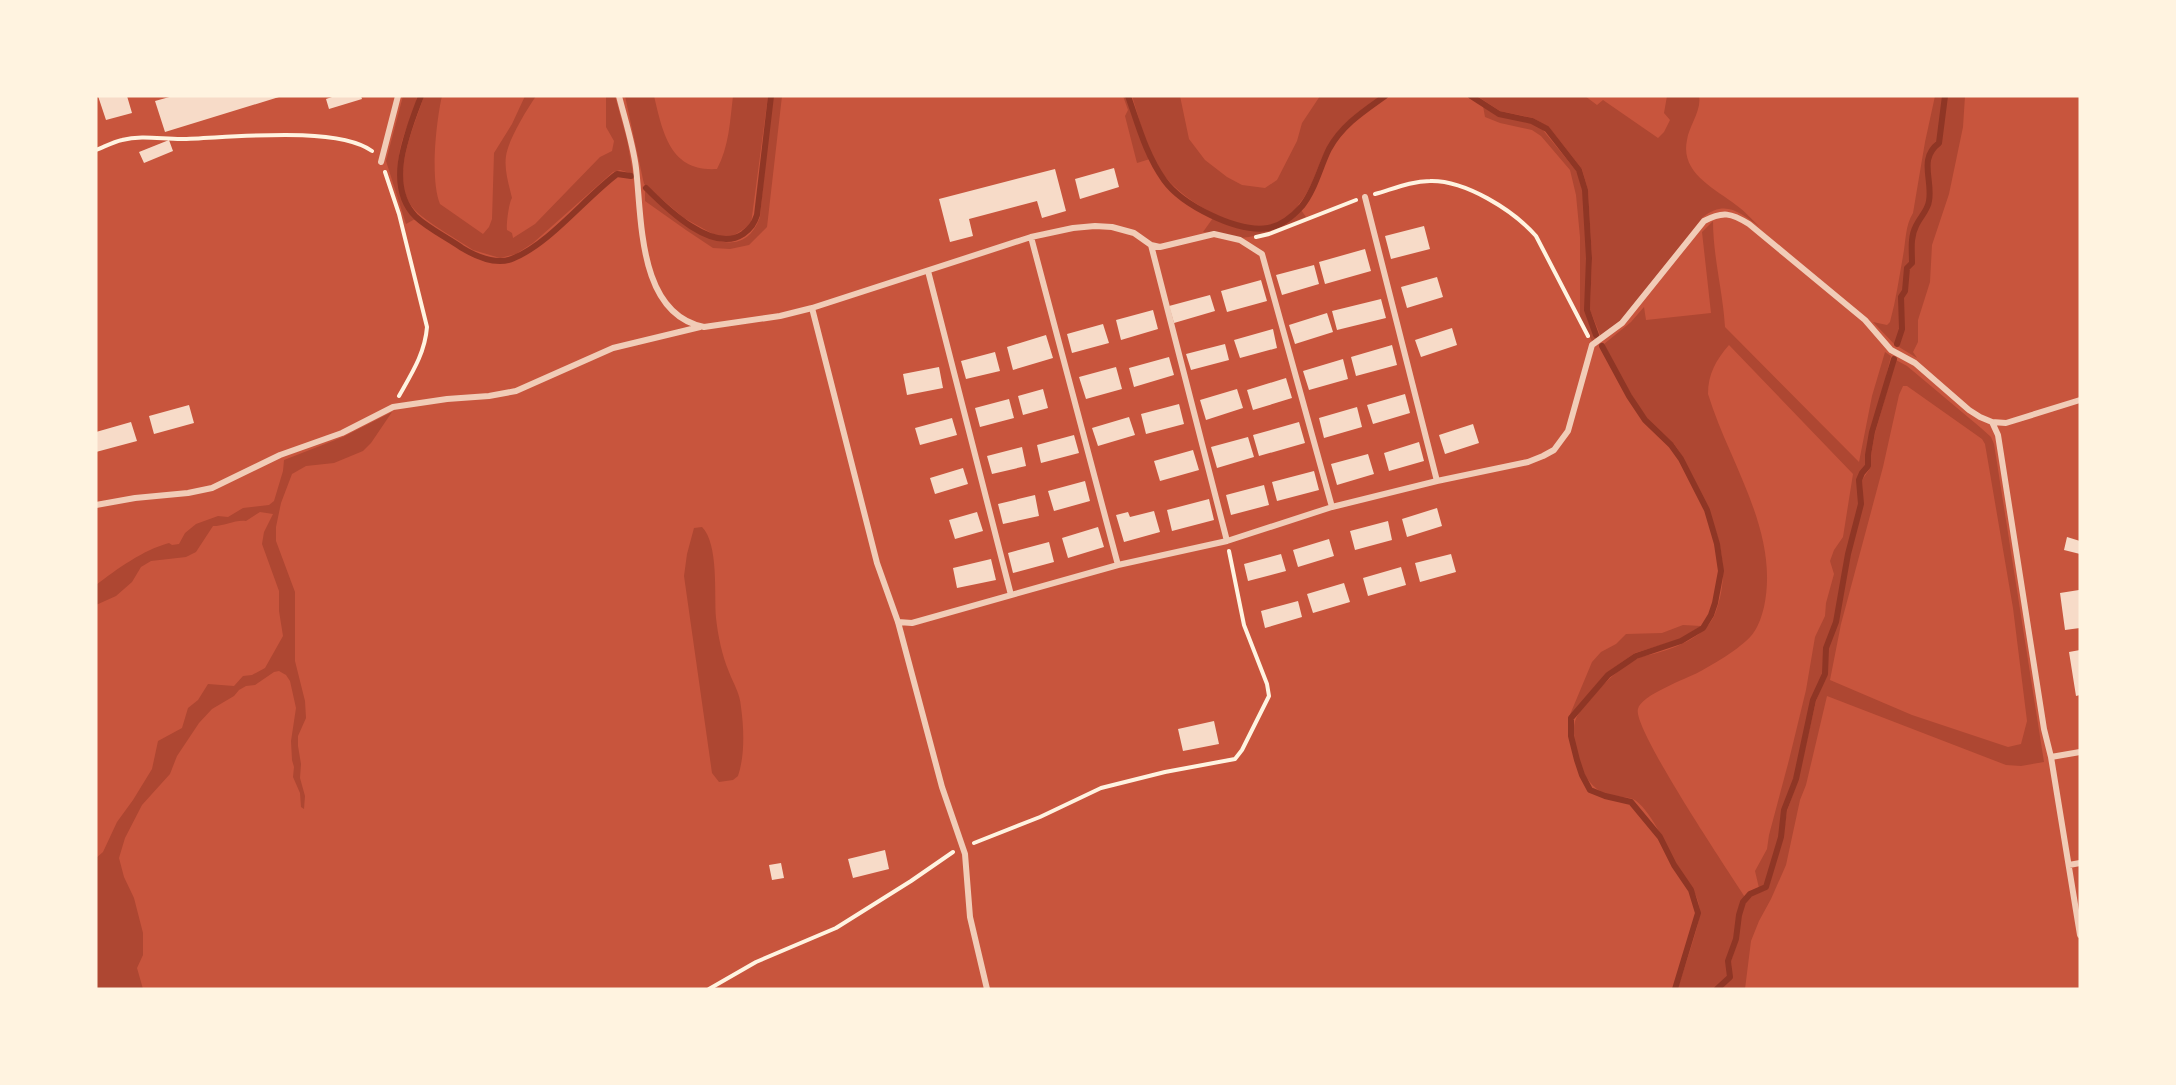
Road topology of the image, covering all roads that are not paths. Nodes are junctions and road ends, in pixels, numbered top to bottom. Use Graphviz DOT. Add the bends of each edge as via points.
graph roads {
  1 [pos="398,96"];
  2 [pos="619,96"];
  3 [pos="381,162"];
  4 [pos="1365,197"];
  5 [pos="1031,237"];
  6 [pos="1151,245"];
  7 [pos="928,271"];
  8 [pos="812,308"];
  9 [pos="704,327"];
  10 [pos="2080,400"];
  11 [pos="1992,423"];
  12 [pos="1437,481"];
  13 [pos="96,505"];
  14 [pos="1332,507"];
  15 [pos="1227,541"];
  16 [pos="1118,565"];
  17 [pos="1011,595"];
  18 [pos="898,622"];
  19 [pos="2080,752"];
  20 [pos="2051,757"];
  21 [pos="2080,863"];
  22 [pos="2069,865"];
  23 [pos="2080,936"];
  24 [pos="987,989"];
  1 -- 3 [label="street"];
  2 -- 9 [label="street" via="636,166 650,274 672,310"];
  4 -- 12 [label="street"];
  5 -- 6 [label="street" via="1095,226 1112,227 1134,233"];
  5 -- 7 [label="street"];
  5 -- 16 [label="street"];
  6 -- 14 [label="street" via="1160,247 1214,234 1240,240 1262,254"];
  6 -- 15 [label="street"];
  7 -- 8 [label="street"];
  7 -- 17 [label="street"];
  8 -- 9 [label="street"];
  8 -- 18 [label="street" via="877,563"];
  9 -- 13 [label="street" via="613,348 516,391 393,407 212,488"];
  10 -- 11 [label="street" via="2006,423"];
  11 -- 12 [label="street" via="1969,410 1915,363 1891,350 1865,320 1749,224 1735,215 1724,214 1704,221 1622,323 1592,345 1568,431 1554,450 1528,462"];
  11 -- 20 [label="street" via="1998,435"];
  12 -- 14 [label="street"];
  14 -- 15 [label="street"];
  15 -- 16 [label="street"];
  16 -- 17 [label="street"];
  17 -- 18 [label="street" via="912,623"];
  18 -- 24 [label="street" via="942,788 965,854 970,917"];
  19 -- 20 [label="street"];
  20 -- 22 [label="street"];
  21 -- 22 [label="street"];
  22 -- 23 [label="street"];
}
